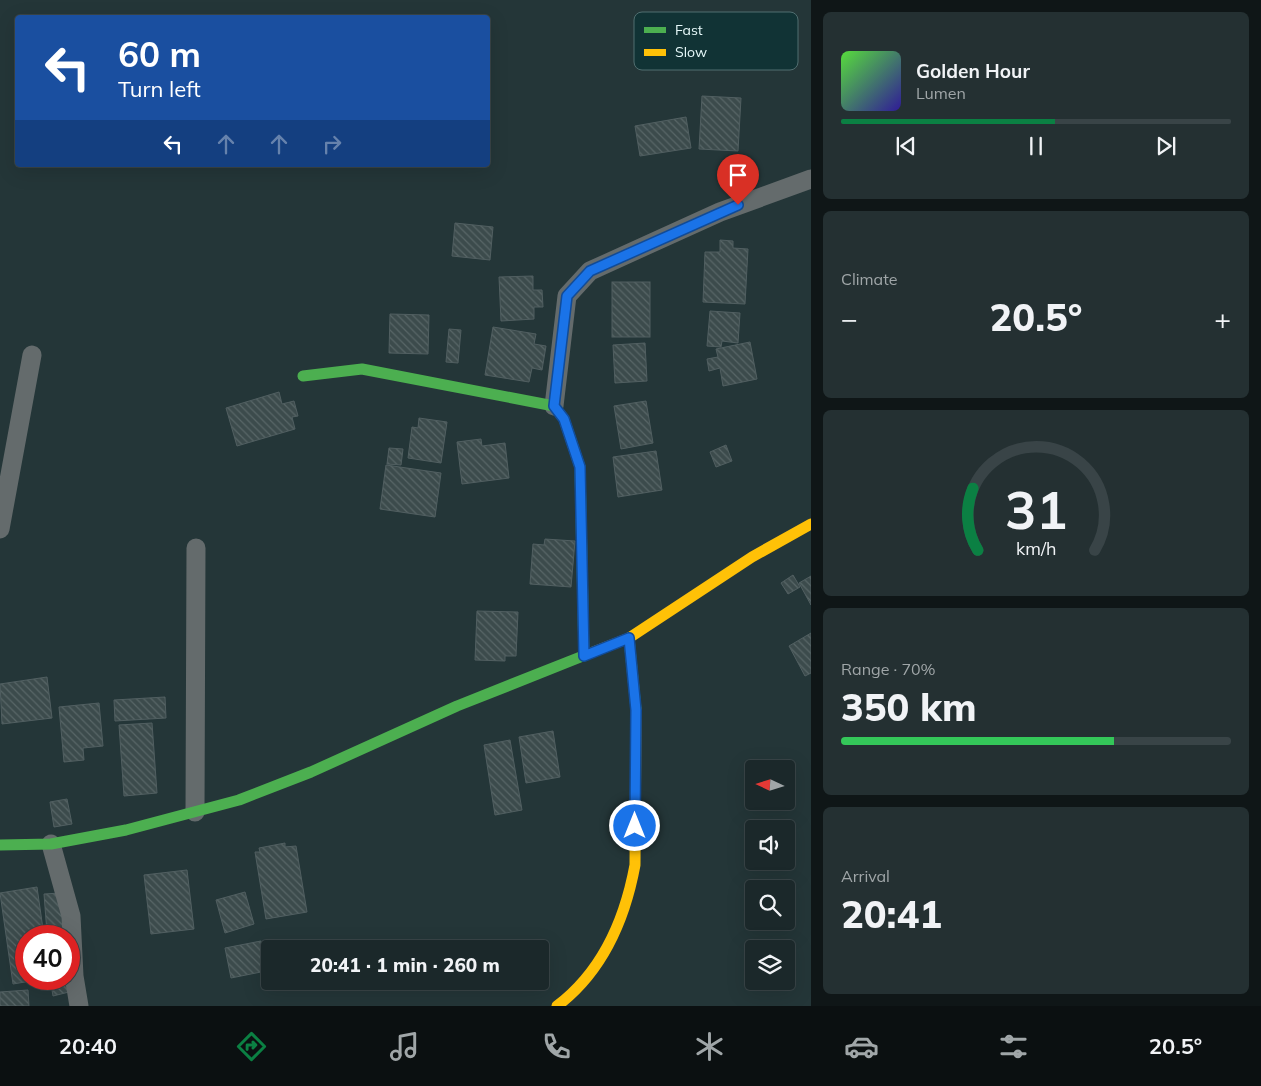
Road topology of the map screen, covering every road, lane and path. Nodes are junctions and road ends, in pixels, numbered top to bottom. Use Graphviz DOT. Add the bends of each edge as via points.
graph roads {
  1 [pos="811,179"];
  2 [pos="32,356"];
  3 [pos="303,376"];
  4 [pos="554,406"];
  5 [pos="811,524"];
  6 [pos="0,529"];
  7 [pos="196,548"];
  8 [pos="629,638"];
  9 [pos="584,656"];
  10 [pos="195,812"];
  11 [pos="51,844"];
  12 [pos="0,845"];
  13 [pos="79,1006"];
  14 [pos="557,1006"];
  1 -- 4 [label="street" via="720,212 590,271 567,296"];
  2 -- 6 [label="street"];
  3 -- 4 [label="street" via="362,369"];
  4 -- 9 [label="street" via="564,419 580,467"];
  5 -- 8 [label="street" via="752,557"];
  7 -- 10 [label="street"];
  8 -- 9 [label="street"];
  8 -- 14 [label="street" via="636,710 635,865 632,885 623,912 590,976"];
  9 -- 10 [label="street" via="457,706 311,772 239,800"];
  10 -- 11 [label="street" via="126,830"];
  11 -- 12 [label="street"];
  11 -- 13 [label="street" via="71,916"];
}
